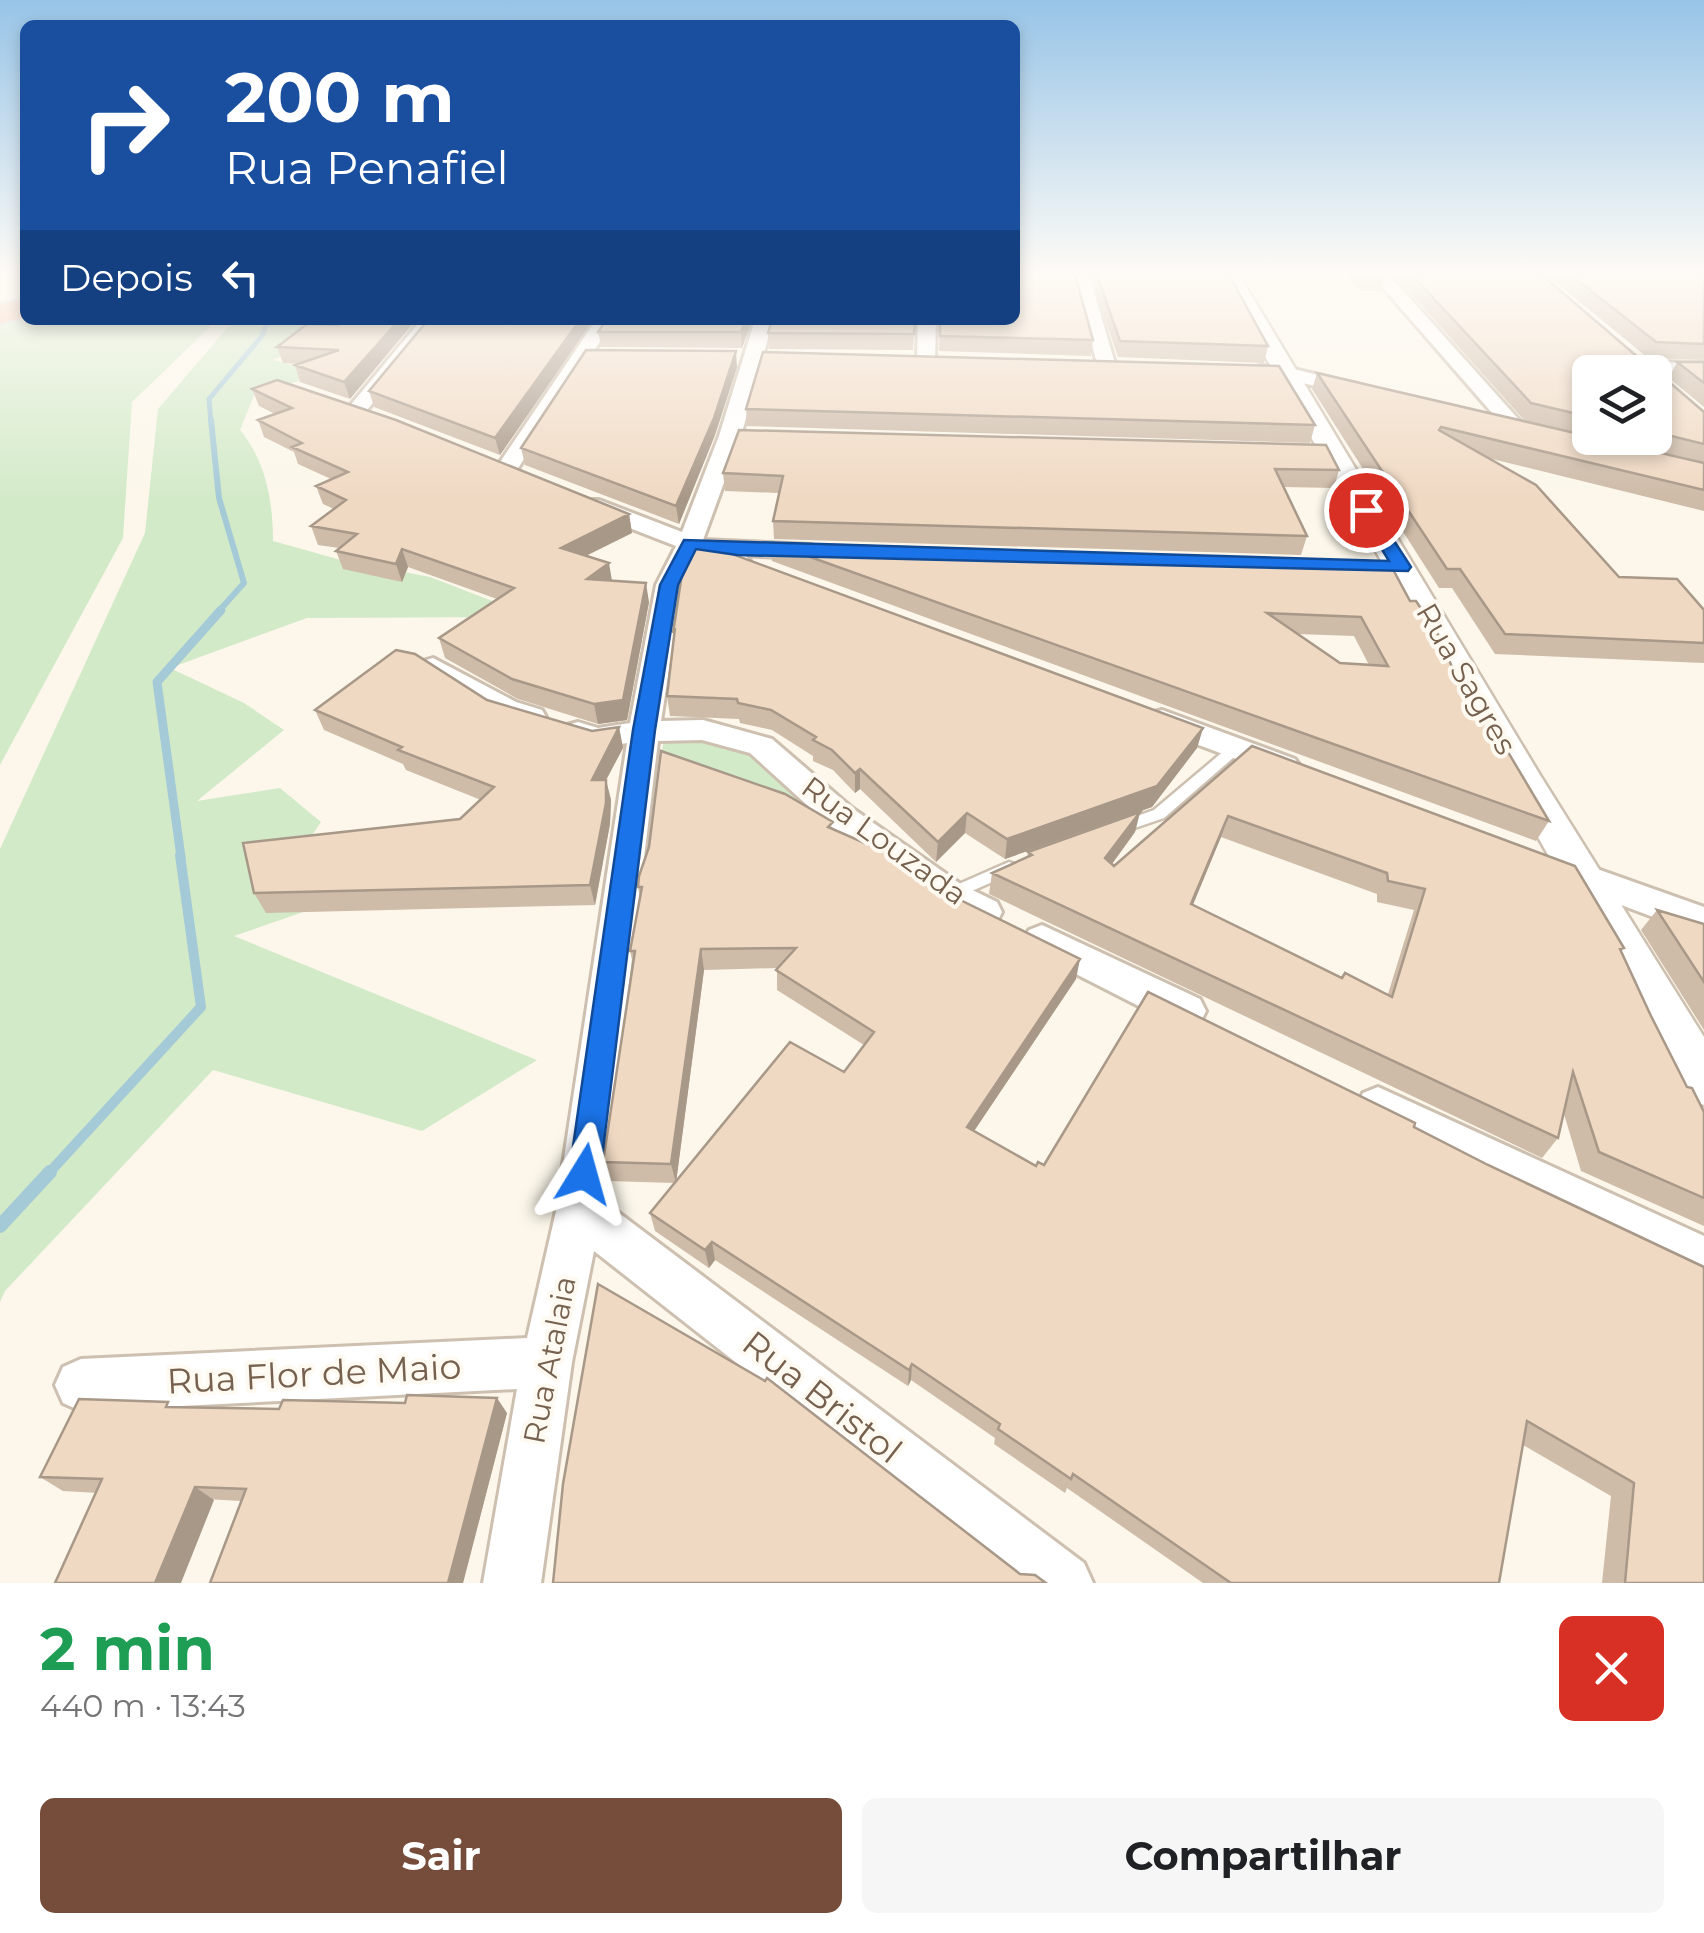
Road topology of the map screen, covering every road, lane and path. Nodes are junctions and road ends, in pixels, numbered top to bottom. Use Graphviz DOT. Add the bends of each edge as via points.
graph roads {
  1 [pos="404,349"];
  2 [pos="596,349"];
  3 [pos="755,349"];
  4 [pos="926,349"];
  5 [pos="1103,349"];
  6 [pos="1271,349"];
  7 [pos="1449,349"];
  8 [pos="926,361"];
  9 [pos="1108,367"];
  10 [pos="1704,369"];
  11 [pos="1672,371"];
  12 [pos="1246,372"];
  13 [pos="1285,373"];
  14 [pos="1380,395"];
  15 [pos="358,411"];
  16 [pos="1476,417"];
  17 [pos="502,469"];
  18 [pos="558,492"];
  19 [pos="690,544"];
  20 [pos="835,552"];
  21 [pos="1363,566"];
  22 [pos="1402,567"];
  23 [pos="780,578"];
  24 [pos="432,667"];
  25 [pos="1132,709"];
  26 [pos="644,730"];
  27 [pos="1236,748"];
  28 [pos="1308,775"];
  29 [pos="1108,832"];
  30 [pos="1023,862"];
  31 [pos="1544,863"];
  32 [pos="1580,876"];
  33 [pos="949,894"];
  34 [pos="1704,922"];
  35 [pos="1216,1026"];
  36 [pos="1704,1082"];
  37 [pos="1353,1094"];
  38 [pos="579,1210"];
  39 [pos="1704,1260"];
  40 [pos="547,1362"];
  41 [pos="81,1386"];
  42 [pos="512,1583"];
  43 [pos="1064,1583"];
  1 -- 15 [label="street"];
  2 -- 17 [label="street"];
  3 -- 19 [label="street, Rua Atalaia" via="739,437"];
  4 -- 8 [label="street"];
  5 -- 9 [label="street"];
  6 -- 13 [label="street, Rua Sagres"];
  7 -- 16 [label="street" via="1524,428"];
  10 -- 11 [label="street"];
  12 -- 13 [label="street"];
  13 -- 14 [label="street"];
  13 -- 22 [label="street, Rua Sagres" via="1320,452"];
  18 -- 19 [label="street"];
  19 -- 20 [label="street"];
  19 -- 23 [label="street"];
  19 -- 26 [label="street, Rua Atalaia" via="669,585"];
  21 -- 22 [label="street"];
  22 -- 32 [label="street, Rua Sagres"];
  24 -- 26 [label="street, Rua Louzada" via="505,709 597,738"];
  25 -- 27 [label="street"];
  26 -- 33 [label="street, Rua Louzada" via="702,730 761,746 840,816"];
  26 -- 38 [label="street, Rua Atalaia"];
  27 -- 28 [label="street"];
  27 -- 29 [label="lane" via="1159,814"];
  30 -- 33 [label="lane"];
  31 -- 32 [label="street"];
  32 -- 34 [label="street"];
  32 -- 36 [label="street, Rua Sagres"];
  33 -- 35 [label="street, Rua Louzada"];
  37 -- 39 [label="street"];
  38 -- 40 [label="street, Rua Atalaia"];
  38 -- 43 [label="street, Rua Bristol"];
  40 -- 41 [label="street, Rua Flor de Maio"];
  40 -- 42 [label="street, Rua Atalaia"];
}
